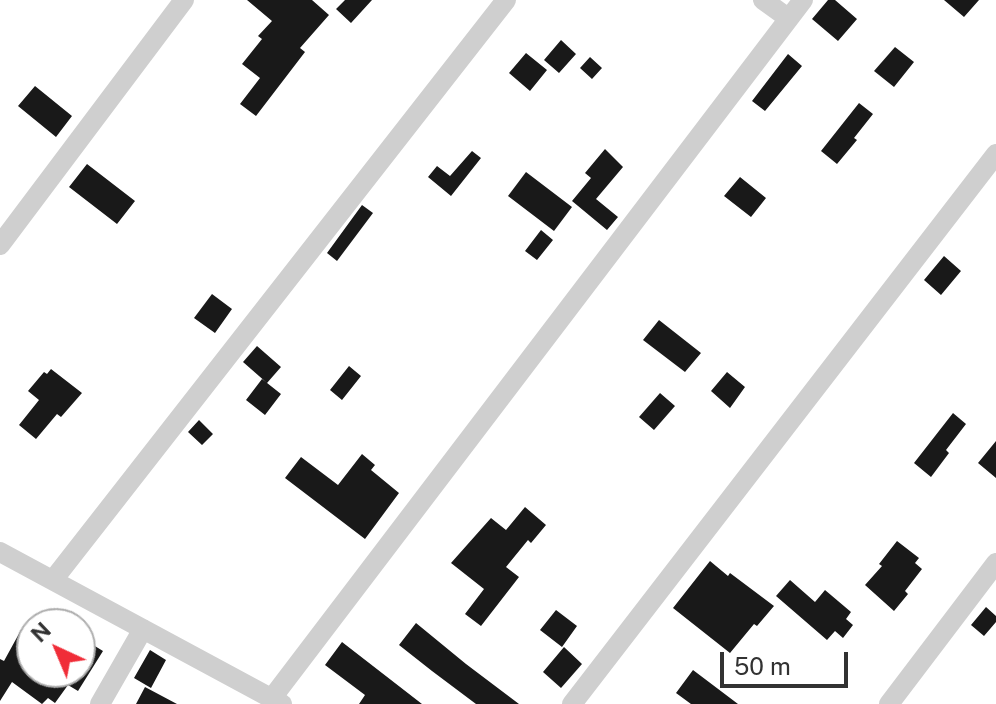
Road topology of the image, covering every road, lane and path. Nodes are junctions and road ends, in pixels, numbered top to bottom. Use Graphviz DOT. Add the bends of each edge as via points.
graph roads {
  1 [pos="184,0"];
  2 [pos="506,0"];
  3 [pos="763,0"];
  4 [pos="803,0"];
  5 [pos="788,18"];
  6 [pos="996,154"];
  7 [pos="0,245"];
  8 [pos="0,552"];
  9 [pos="996,563"];
  10 [pos="53,580"];
  11 [pos="143,629"];
  12 [pos="277,701"];
  13 [pos="100,704"];
  14 [pos="572,704"];
  15 [pos="889,704"];
  1 -- 7 [label="street"];
  2 -- 10 [label="street"];
  3 -- 5 [label="street"];
  4 -- 5 [label="street"];
  5 -- 12 [label="street"];
  6 -- 14 [label="street"];
  8 -- 10 [label="street"];
  9 -- 15 [label="street"];
  10 -- 11 [label="street"];
  11 -- 12 [label="street"];
  11 -- 13 [label="street"];
}
